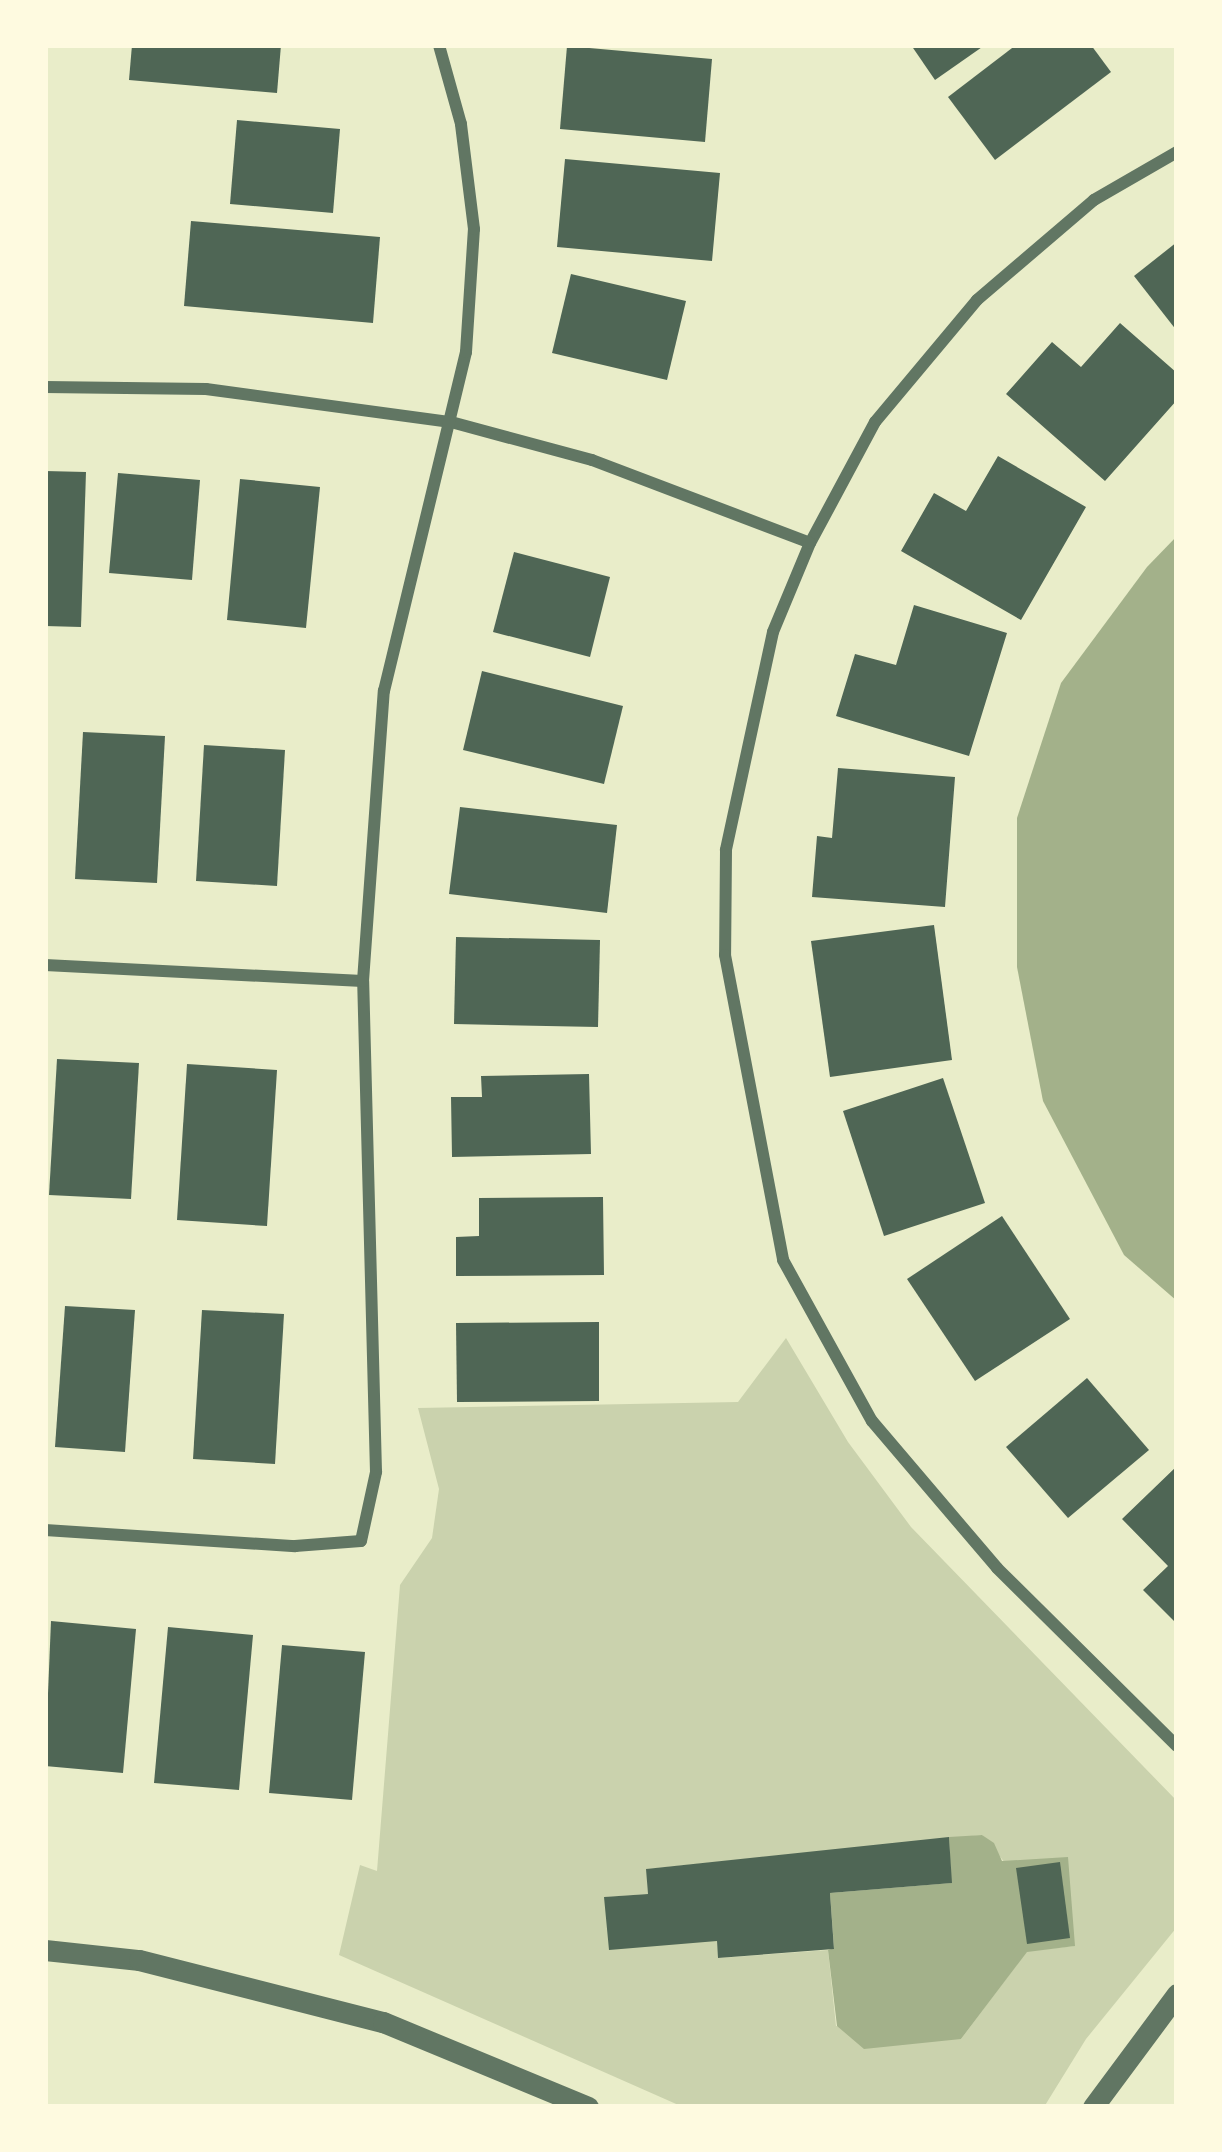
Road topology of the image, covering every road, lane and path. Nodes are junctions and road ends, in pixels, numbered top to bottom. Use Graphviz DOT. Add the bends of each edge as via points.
graph roads {
  1 [pos="439,45"];
  2 [pos="1177,152"];
  3 [pos="45,387"];
  4 [pos="451,422"];
  5 [pos="810,543"];
  6 [pos="45,964"];
  7 [pos="363,981"];
  8 [pos="45,1530"];
  9 [pos="1177,1746"];
  10 [pos="45,1950"];
  11 [pos="1177,1994"];
  12 [pos="587,2107"];
  13 [pos="1093,2107"];
  1 -- 4 [label="street" via="461,124 474,229 466,352"];
  2 -- 5 [label="street" via="1094,200 977,300 875,422"];
  3 -- 4 [label="street" via="206,389"];
  4 -- 5 [label="street" via="592,460"];
  4 -- 7 [label="street" via="384,691"];
  5 -- 9 [label="street" via="773,632 726,850 725,955 783,1260 872,1421 997,1568"];
  6 -- 7 [label="street"];
  7 -- 8 [label="street" via="376,1472 361,1541 295,1546"];
  10 -- 12 [label="street" via="139,1960 364,2017"];
  11 -- 13 [label="street"];
}
